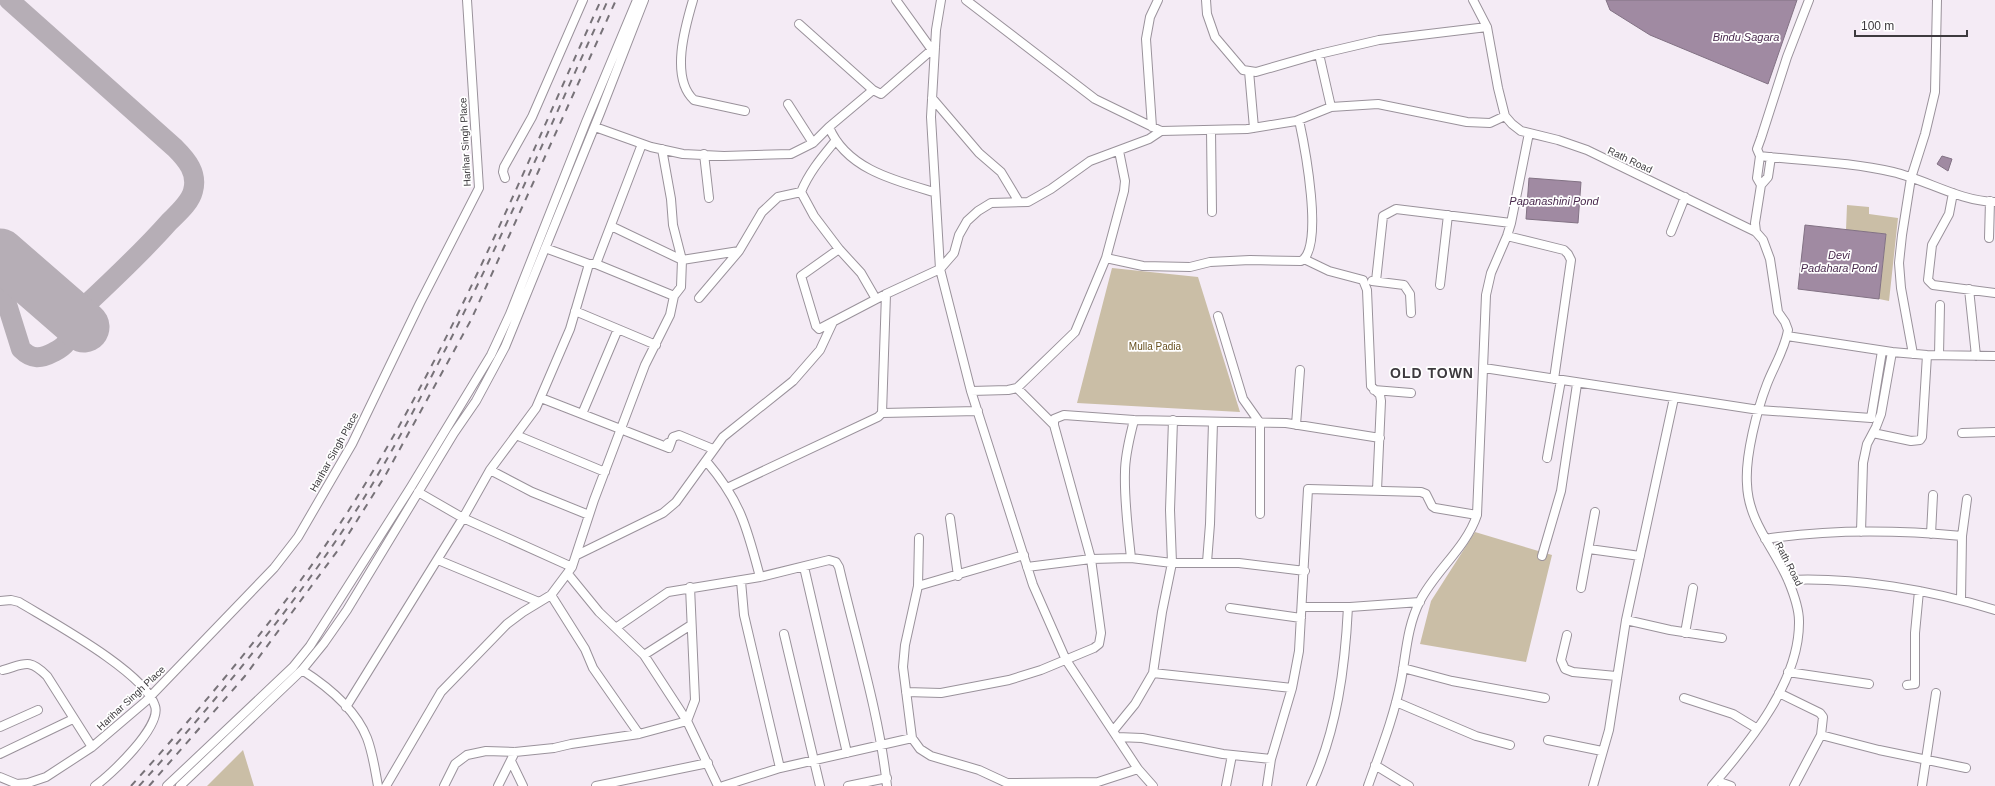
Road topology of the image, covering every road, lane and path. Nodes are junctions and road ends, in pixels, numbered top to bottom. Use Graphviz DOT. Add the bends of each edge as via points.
graph roads {
  1 [pos="467,0"];
  2 [pos="583,0"];
  3 [pos="637,0"];
  4 [pos="644,0"];
  5 [pos="693,0"];
  6 [pos="896,0"];
  7 [pos="941,0"];
  8 [pos="966,0"];
  9 [pos="1158,0"];
  10 [pos="1206,0"];
  11 [pos="1473,0"];
  12 [pos="1809,0"];
  13 [pos="1937,0"];
  14 [pos="799,24"];
  15 [pos="1487,27"];
  16 [pos="934,48"];
  17 [pos="1319,54"];
  18 [pos="1249,71"];
  19 [pos="873,90"];
  20 [pos="932,98"];
  21 [pos="788,104"];
  22 [pos="1331,107"];
  23 [pos="745,111"];
  24 [pos="1505,116"];
  25 [pos="1299,120"];
  26 [pos="595,127"];
  27 [pos="1152,127"];
  28 [pos="829,128"];
  29 [pos="1254,128"];
  30 [pos="1211,130"];
  31 [pos="1161,131"];
  32 [pos="1529,133"];
  33 [pos="836,140"];
  34 [pos="813,143"];
  35 [pos="642,144"];
  36 [pos="662,150"];
  37 [pos="1119,151"];
  38 [pos="704,154"];
  39 [pos="1760,156"];
  40 [pos="1772,157"];
  41 [pos="505,178"];
  42 [pos="1911,178"];
  43 [pos="1761,185"];
  44 [pos="801,192"];
  45 [pos="934,192"];
  46 [pos="1953,193"];
  47 [pos="1685,197"];
  48 [pos="709,198"];
  49 [pos="1019,202"];
  50 [pos="1993,202"];
  51 [pos="1212,212"];
  52 [pos="1448,215"];
  53 [pos="1511,222"];
  54 [pos="611,226"];
  55 [pos="1671,232"];
  56 [pos="1756,232"];
  57 [pos="1507,236"];
  58 [pos="1989,238"];
  59 [pos="545,248"];
  60 [pos="839,249"];
  61 [pos="739,251"];
  62 [pos="1106,258"];
  63 [pos="682,260"];
  64 [pos="1304,260"];
  65 [pos="593,264"];
  66 [pos="940,269"];
  67 [pos="1363,280"];
  68 [pos="1376,281"];
  69 [pos="1440,285"];
  70 [pos="1969,289"];
  71 [pos="1995,292"];
  72 [pos="886,294"];
  73 [pos="674,296"];
  74 [pos="700,298"];
  75 [pos="876,299"];
  76 [pos="1940,305"];
  77 [pos="575,311"];
  78 [pos="1411,313"];
  79 [pos="1218,316"];
  80 [pos="833,322"];
  81 [pos="618,329"];
  82 [pos="1787,336"];
  83 [pos="656,345"];
  84 [pos="1882,351"];
  85 [pos="1892,352"];
  86 [pos="1913,354"];
  87 [pos="1927,355"];
  88 [pos="1939,355"];
  89 [pos="1976,356"];
  90 [pos="1995,356"];
  91 [pos="1484,368"];
  92 [pos="1300,370"];
  93 [pos="1557,380"];
  94 [pos="1577,384"];
  95 [pos="1017,388"];
  96 [pos="1373,390"];
  97 [pos="971,391"];
  98 [pos="1411,393"];
  99 [pos="541,398"];
  100 [pos="1674,398"];
  101 [pos="1759,410"];
  102 [pos="978,412"];
  103 [pos="882,413"];
  104 [pos="582,414"];
  105 [pos="1134,420"];
  106 [pos="1173,420"];
  107 [pos="1212,422"];
  108 [pos="1260,423"];
  109 [pos="1054,425"];
  110 [pos="1296,425"];
  111 [pos="622,429"];
  112 [pos="1962,432"];
  113 [pos="1995,432"];
  114 [pos="1873,433"];
  115 [pos="516,436"];
  116 [pos="1380,438"];
  117 [pos="713,449"];
  118 [pos="1547,458"];
  119 [pos="707,462"];
  120 [pos="490,470"];
  121 [pos="604,472"];
  122 [pos="727,488"];
  123 [pos="1377,490"];
  124 [pos="418,492"];
  125 [pos="1933,495"];
  126 [pos="1966,498"];
  127 [pos="1595,512"];
  128 [pos="1260,514"];
  129 [pos="589,515"];
  130 [pos="1477,515"];
  131 [pos="463,518"];
  132 [pos="950,518"];
  133 [pos="1861,532"];
  134 [pos="1931,534"];
  135 [pos="1962,536"];
  136 [pos="919,538"];
  137 [pos="1765,539"];
  138 [pos="1589,549"];
  139 [pos="577,555"];
  140 [pos="1024,555"];
  141 [pos="1542,556"];
  142 [pos="1640,556"];
  143 [pos="1131,558"];
  144 [pos="1091,559"];
  145 [pos="438,560"];
  146 [pos="1207,562"];
  147 [pos="1172,563"];
  148 [pos="572,567"];
  149 [pos="804,567"];
  150 [pos="1027,567"];
  151 [pos="1305,571"];
  152 [pos="568,574"];
  153 [pos="958,576"];
  154 [pos="760,577"];
  155 [pos="1788,580"];
  156 [pos="741,581"];
  157 [pos="918,586"];
  158 [pos="690,587"];
  159 [pos="1581,588"];
  160 [pos="1693,588"];
  161 [pos="1919,592"];
  162 [pos="551,596"];
  163 [pos="1961,600"];
  164 [pos="0,601"];
  165 [pos="539,602"];
  166 [pos="1420,602"];
  167 [pos="1302,607"];
  168 [pos="1348,607"];
  169 [pos="1230,608"];
  170 [pos="1995,610"];
  171 [pos="1301,618"];
  172 [pos="1626,620"];
  173 [pos="691,625"];
  174 [pos="617,627"];
  175 [pos="1685,632"];
  176 [pos="784,634"];
  177 [pos="1567,635"];
  178 [pos="1722,638"];
  179 [pos="644,656"];
  180 [pos="1066,660"];
  181 [pos="1403,668"];
  182 [pos="3,670"];
  183 [pos="302,670"];
  184 [pos="1788,672"];
  185 [pos="1153,673"];
  186 [pos="1616,676"];
  187 [pos="1869,684"];
  188 [pos="1907,685"];
  189 [pos="1292,688"];
  190 [pos="906,692"];
  191 [pos="1779,693"];
  192 [pos="1936,693"];
  193 [pos="150,696"];
  194 [pos="1545,698"];
  195 [pos="1684,698"];
  196 [pos="1396,702"];
  197 [pos="346,707"];
  198 [pos="38,710"];
  199 [pos="73,719"];
  200 [pos="687,721"];
  201 [pos="0,727"];
  202 [pos="1756,728"];
  203 [pos="639,734"];
  204 [pos="1115,734"];
  205 [pos="1821,735"];
  206 [pos="912,738"];
  207 [pos="1548,740"];
  208 [pos="881,745"];
  209 [pos="1510,745"];
  210 [pos="92,747"];
  211 [pos="1602,751"];
  212 [pos="515,752"];
  213 [pos="847,753"];
  214 [pos="0,754"];
  215 [pos="1232,755"];
  216 [pos="1271,759"];
  217 [pos="1925,759"];
  218 [pos="815,760"];
  219 [pos="511,761"];
  220 [pos="708,763"];
  221 [pos="1375,765"];
  222 [pos="780,768"];
  223 [pos="1966,768"];
  224 [pos="1138,769"];
  225 [pos="180,772"];
  226 [pos="0,777"];
  227 [pos="887,782"];
  228 [pos="1715,783"];
  229 [pos="181,785"];
  230 [pos="1007,785"];
  231 [pos="1066,785"];
  232 [pos="95,786"];
  233 [pos="167,786"];
  234 [pos="378,786"];
  235 [pos="386,786"];
  236 [pos="444,786"];
  237 [pos="498,786"];
  238 [pos="523,786"];
  239 [pos="596,786"];
  240 [pos="718,786"];
  241 [pos="723,786"];
  242 [pos="820,786"];
  243 [pos="848,786"];
  244 [pos="1151,786"];
  245 [pos="1226,786"];
  246 [pos="1267,786"];
  247 [pos="1311,786"];
  248 [pos="1368,786"];
  249 [pos="1409,786"];
  250 [pos="1593,786"];
  251 [pos="1731,786"];
  252 [pos="1794,786"];
  253 [pos="1922,786"];
  1 -- 193 [label="street, Harihar Singh Place" via="479,188 352,444 298,537 274,568"];
  2 -- 41 [label="street" via="532,117 504,167"];
  3 -- 225 [label="street" via="491,355 407,494 310,646 293,667"];
  4 -- 26 [label="street"];
  5 -- 23 [label="street" via="680,65 688,95 694,100"];
  6 -- 16 [label="street"];
  7 -- 16 [label="street"];
  8 -- 27 [label="street" via="1095,99"];
  9 -- 27 [label="street" via="1150,17 1146,39"];
  10 -- 18 [label="street" via="1207,14 1216,37 1243,70"];
  11 -- 15 [label="street"];
  12 -- 39 [label="street" via="1757,149"];
  13 -- 42 [label="street" via="1935,92"];
  14 -- 19 [label="street"];
  15 -- 17 [label="street" via="1379,40"];
  15 -- 24 [label="street"];
  16 -- 19 [label="street" via="881,94"];
  16 -- 20 [label="street"];
  17 -- 18 [label="street" via="1256,72"];
  17 -- 22 [label="street"];
  18 -- 29 [label="street"];
  19 -- 28 [label="street"];
  20 -- 45 [label="street"];
  20 -- 49 [label="street" via="974,149 1001,172"];
  21 -- 34 [label="street"];
  22 -- 24 [label="street" via="1378,104 1467,122 1490,123"];
  22 -- 25 [label="street"];
  24 -- 32 [label="street, Rath Road" via="1520,131"];
  25 -- 29 [label="street"];
  25 -- 64 [label="street" via="1307,155 1312,206 1311,235 1308,254"];
  26 -- 35 [label="street"];
  26 -- 59 [label="street"];
  27 -- 31 [label="street"];
  28 -- 33 [label="street"];
  28 -- 34 [label="street"];
  29 -- 30 [label="street"];
  30 -- 31 [label="street"];
  30 -- 51 [label="street"];
  31 -- 37 [label="street"];
  32 -- 47 [label="street, Rath Road" via="1587,150"];
  32 -- 53 [label="street"];
  33 -- 44 [label="street" via="820,159"];
  33 -- 45 [label="street" via="849,156 888,179"];
  34 -- 38 [label="street" via="791,154"];
  35 -- 36 [label="street"];
  35 -- 54 [label="street"];
  36 -- 38 [label="street"];
  36 -- 63 [label="street" via="673,225"];
  37 -- 49 [label="street" via="1090,161 1040,196 1028,202"];
  37 -- 62 [label="street" via="1125,181 1124,191"];
  38 -- 48 [label="street"];
  39 -- 40 [label="street"];
  39 -- 43 [label="street" via="1756,178"];
  40 -- 42 [label="street" via="1819,160 1893,172"];
  40 -- 43 [label="street" via="1768,177"];
  42 -- 46 [label="street"];
  42 -- 86 [label="street" via="1899,263"];
  43 -- 56 [label="street" via="1754,223"];
  44 -- 60 [label="street" via="814,216"];
  44 -- 61 [label="street" via="778,197 762,212"];
  45 -- 66 [label="street"];
  46 -- 50 [label="street"];
  46 -- 70 [label="street" via="1949,214 1932,245 1928,277 1933,284"];
  47 -- 55 [label="street"];
  47 -- 56 [label="street, Rath Road"];
  49 -- 66 [label="street" via="991,203 978,211 967,221 954,253"];
  50 -- 58 [label="street"];
  52 -- 53 [label="street"];
  52 -- 68 [label="street" via="1396,209 1383,216"];
  52 -- 69 [label="street"];
  53 -- 57 [label="street"];
  54 -- 63 [label="street"];
  54 -- 65 [label="street"];
  56 -- 82 [label="street" via="1763,240 1770,259 1778,312 1786,322"];
  57 -- 91 [label="street" via="1491,273 1486,295"];
  57 -- 93 [label="street" via="1564,250 1571,260"];
  59 -- 65 [label="street"];
  59 -- 124 [label="street" via="505,347 476,401"];
  60 -- 75 [label="street" via="861,273"];
  60 -- 80 [label="street" via="801,276 816,326 819,329"];
  61 -- 63 [label="street"];
  61 -- 74 [label="street"];
  62 -- 64 [label="street" via="1143,266 1190,267 1210,262"];
  62 -- 95 [label="street" via="1075,332"];
  63 -- 73 [label="street" via="681,286"];
  64 -- 67 [label="street" via="1329,271"];
  65 -- 73 [label="street"];
  65 -- 77 [label="street"];
  66 -- 72 [label="street"];
  66 -- 97 [label="street"];
  67 -- 68 [label="street"];
  67 -- 96 [label="street" via="1367,290 1370,382"];
  68 -- 78 [label="street" via="1404,285 1410,294"];
  70 -- 71 [label="street"];
  70 -- 89 [label="street"];
  72 -- 75 [label="street"];
  72 -- 103 [label="street"];
  73 -- 83 [label="street" via="670,315"];
  75 -- 80 [label="street"];
  76 -- 88 [label="street"];
  77 -- 81 [label="street"];
  77 -- 99 [label="street"];
  79 -- 108 [label="street" via="1243,399"];
  80 -- 117 [label="street" via="820,350 793,381 723,437"];
  81 -- 83 [label="street"];
  81 -- 104 [label="street"];
  82 -- 84 [label="street"];
  82 -- 101 [label="street, Rath Road"];
  83 -- 111 [label="street" via="645,365"];
  84 -- 85 [label="street"];
  84 -- 101 [label="street" via="1871,418"];
  85 -- 86 [label="street"];
  85 -- 114 [label="street" via="1881,414"];
  86 -- 87 [label="street"];
  87 -- 88 [label="street"];
  87 -- 114 [label="street" via="1920,440 1911,441"];
  88 -- 89 [label="street"];
  89 -- 90 [label="street"];
  91 -- 93 [label="street"];
  91 -- 130 [label="street"];
  92 -- 110 [label="street"];
  93 -- 94 [label="street"];
  93 -- 118 [label="street"];
  94 -- 100 [label="street"];
  94 -- 141 [label="street" via="1561,491"];
  95 -- 97 [label="street"];
  95 -- 109 [label="street"];
  96 -- 98 [label="street"];
  96 -- 116 [label="street" via="1380,395"];
  97 -- 102 [label="street"];
  99 -- 104 [label="street"];
  99 -- 115 [label="street"];
  100 -- 101 [label="street"];
  100 -- 142 [label="street"];
  101 -- 137 [label="street, Rath Road" via="1747,466 1747,484 1750,504"];
  102 -- 103 [label="street"];
  102 -- 140 [label="street"];
  103 -- 122 [label="street"];
  104 -- 111 [label="street"];
  105 -- 106 [label="street"];
  105 -- 109 [label="street" via="1064,415 1054,419"];
  105 -- 143 [label="street" via="1125,472 1126,517"];
  106 -- 107 [label="street"];
  106 -- 147 [label="street" via="1170,494"];
  107 -- 108 [label="street"];
  107 -- 146 [label="street"];
  108 -- 110 [label="street"];
  108 -- 128 [label="street"];
  109 -- 144 [label="street"];
  110 -- 116 [label="street"];
  111 -- 117 [label="street" via="668,446 673,437 679,435"];
  111 -- 121 [label="street"];
  112 -- 113 [label="street"];
  114 -- 133 [label="street" via="1867,444 1863,463"];
  115 -- 120 [label="street"];
  115 -- 121 [label="street"];
  116 -- 123 [label="street"];
  117 -- 119 [label="street"];
  119 -- 122 [label="street"];
  119 -- 139 [label="street" via="676,502 663,513"];
  120 -- 129 [label="street" via="532,492"];
  120 -- 131 [label="street"];
  121 -- 129 [label="street"];
  122 -- 154 [label="street" via="738,505 746,525"];
  123 -- 130 [label="street" via="1421,492 1426,494 1435,508"];
  123 -- 151 [label="street" via="1308,489"];
  124 -- 131 [label="street"];
  124 -- 183 [label="street" via="347,610"];
  125 -- 134 [label="street"];
  126 -- 135 [label="street"];
  127 -- 138 [label="street"];
  129 -- 139 [label="street"];
  130 -- 166 [label="street" via="1468,535"];
  131 -- 145 [label="street"];
  131 -- 148 [label="street"];
  132 -- 153 [label="street"];
  133 -- 134 [label="street"];
  133 -- 137 [label="street" via="1796,534"];
  134 -- 135 [label="street"];
  135 -- 163 [label="street"];
  136 -- 157 [label="street"];
  137 -- 155 [label="street, Rath Road"];
  138 -- 142 [label="street"];
  138 -- 159 [label="street"];
  139 -- 148 [label="street"];
  140 -- 150 [label="street"];
  140 -- 153 [label="street"];
  142 -- 172 [label="street"];
  143 -- 144 [label="street"];
  143 -- 147 [label="street"];
  144 -- 150 [label="street"];
  144 -- 180 [label="street" via="1101,639 1094,648"];
  145 -- 165 [label="street"];
  145 -- 197 [label="street"];
  146 -- 147 [label="street"];
  146 -- 151 [label="street" via="1240,562"];
  147 -- 185 [label="street"];
  148 -- 152 [label="street"];
  149 -- 154 [label="street"];
  149 -- 208 [label="street" via="829,560 836,562 839,567"];
  149 -- 213 [label="street"];
  150 -- 180 [label="street"];
  151 -- 167 [label="street"];
  152 -- 162 [label="street"];
  152 -- 174 [label="street" via="599,612"];
  153 -- 157 [label="street"];
  154 -- 156 [label="street"];
  155 -- 161 [label="street" via="1826,579"];
  155 -- 184 [label="street, Rath Road" via="1798,609 1799,621 1797,647"];
  156 -- 158 [label="street"];
  156 -- 222 [label="street" via="744,615"];
  157 -- 190 [label="street" via="903,657"];
  158 -- 173 [label="street"];
  158 -- 174 [label="street" via="668,592"];
  160 -- 175 [label="street"];
  161 -- 163 [label="street"];
  161 -- 188 [label="street" via="1915,633 1915,684"];
  162 -- 165 [label="street"];
  162 -- 203 [label="street" via="585,649 593,668"];
  163 -- 170 [label="street"];
  164 -- 193 [label="street" via="19,602 73,635 131,674"];
  165 -- 235 [label="street" via="508,624 441,692"];
  166 -- 168 [label="street"];
  166 -- 181 [label="street" via="1406,645"];
  167 -- 168 [label="street"];
  167 -- 171 [label="street"];
  168 -- 247 [label="street" via="1344,668 1334,722"];
  169 -- 171 [label="street"];
  171 -- 189 [label="street" via="1299,651"];
  172 -- 175 [label="street"];
  172 -- 186 [label="street"];
  173 -- 179 [label="street"];
  173 -- 200 [label="street" via="695,700"];
  174 -- 179 [label="street"];
  175 -- 178 [label="street"];
  176 -- 218 [label="street"];
  177 -- 186 [label="street" via="1561,660 1565,669"];
  179 -- 200 [label="street"];
  180 -- 190 [label="street" via="1009,680 972,688 941,693"];
  180 -- 204 [label="street"];
  181 -- 194 [label="street" via="1452,681"];
  181 -- 196 [label="street"];
  182 -- 199 [label="street" via="32,663 47,676"];
  183 -- 197 [label="street" via="315,678"];
  183 -- 229 [label="street"];
  184 -- 187 [label="street"];
  184 -- 191 [label="street, Rath Road"];
  185 -- 189 [label="street"];
  185 -- 204 [label="street"];
  186 -- 211 [label="street" via="1610,723"];
  189 -- 216 [label="street"];
  190 -- 206 [label="street"];
  191 -- 202 [label="street, Rath Road"];
  191 -- 205 [label="street" via="1820,713 1823,717"];
  192 -- 217 [label="street"];
  193 -- 210 [label="street, Harihar Singh Place"];
  193 -- 232 [label="street" via="156,713 148,731 109,775"];
  195 -- 202 [label="street" via="1733,714"];
  196 -- 209 [label="street" via="1476,736"];
  196 -- 221 [label="street"];
  197 -- 234 [label="street" via="366,736 373,756"];
  198 -- 201 [label="street"];
  199 -- 210 [label="street"];
  199 -- 214 [label="street"];
  200 -- 203 [label="street"];
  200 -- 220 [label="street"];
  202 -- 228 [label="street, Rath Road" via="1738,756"];
  203 -- 212 [label="street"];
  204 -- 215 [label="street"];
  204 -- 224 [label="street"];
  205 -- 217 [label="street"];
  205 -- 252 [label="street"];
  206 -- 208 [label="street"];
  206 -- 230 [label="street" via="920,749 931,756 979,770"];
  207 -- 211 [label="street"];
  208 -- 213 [label="street"];
  208 -- 227 [label="street"];
  210 -- 226 [label="street, Harihar Singh Place" via="46,777 28,783 17,784"];
  211 -- 250 [label="street"];
  212 -- 219 [label="street"];
  212 -- 236 [label="street" via="486,752 467,756 455,764"];
  213 -- 218 [label="street"];
  215 -- 216 [label="street"];
  215 -- 245 [label="street"];
  216 -- 246 [label="street"];
  217 -- 223 [label="street"];
  217 -- 253 [label="street"];
  218 -- 222 [label="street"];
  218 -- 242 [label="street"];
  219 -- 237 [label="street"];
  219 -- 238 [label="street"];
  220 -- 239 [label="street"];
  220 -- 240 [label="street"];
  221 -- 248 [label="street"];
  221 -- 249 [label="street"];
  222 -- 241 [label="street"];
  224 -- 231 [label="street" via="1098,782"];
  224 -- 244 [label="street"];
  225 -- 229 [label="street"];
  225 -- 233 [label="street"];
  227 -- 243 [label="street"];
  228 -- 251 [label="street"];
  230 -- 231 [label="street"];
}
